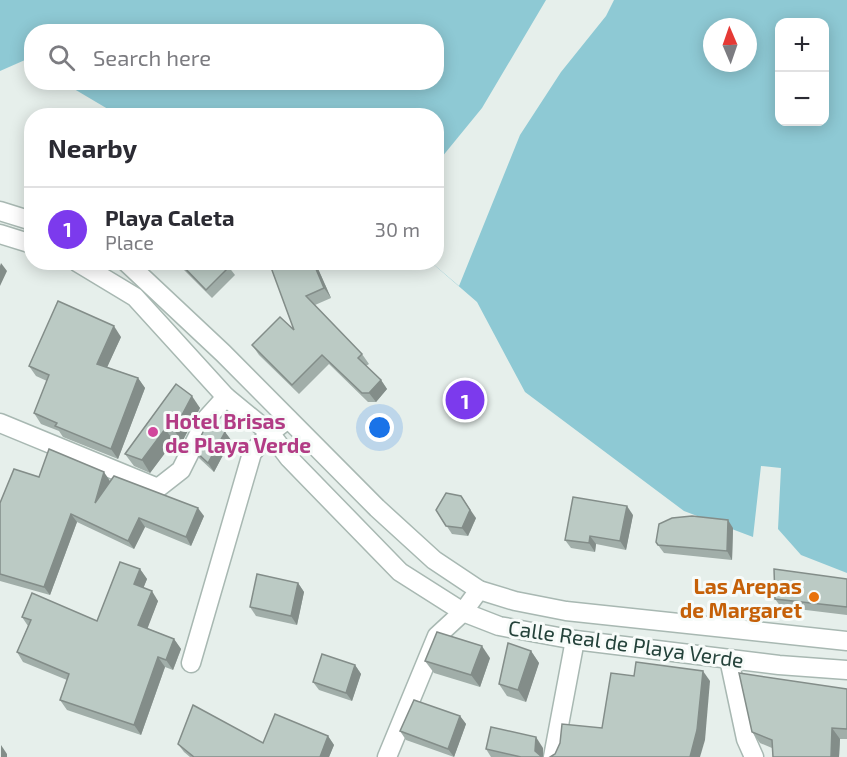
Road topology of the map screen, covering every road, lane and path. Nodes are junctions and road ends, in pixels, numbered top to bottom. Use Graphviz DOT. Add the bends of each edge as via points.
graph roads {
  1 [pos="0,210"];
  2 [pos="24,218"];
  3 [pos="0,234"];
  4 [pos="24,242"];
  5 [pos="90,270"];
  6 [pos="135,270"];
  7 [pos="226,398"];
  8 [pos="288,419"];
  9 [pos="0,423"];
  10 [pos="270,433"];
  11 [pos="479,590"];
  12 [pos="463,612"];
  13 [pos="575,640"];
  14 [pos="847,641"];
  15 [pos="729,659"];
  16 [pos="191,663"];
  17 [pos="847,670"];
  18 [pos="387,757"];
  19 [pos="553,757"];
  20 [pos="754,757"];
  1 -- 2 [label="street"];
  3 -- 4 [label="street"];
  5 -- 7 [label="street, Calle Real de Playa Verde" via="135,297"];
  6 -- 8 [label="street, Calle Real de Playa Verde"];
  7 -- 9 [label="street" via="207,418 182,470 158,488"];
  7 -- 10 [label="street, Calle Real de Playa Verde"];
  8 -- 10 [label="street"];
  8 -- 11 [label="street, Calle Real de Playa Verde" via="434,560"];
  10 -- 12 [label="street, Calle Real de Playa Verde" via="289,458 400,572"];
  10 -- 16 [label="street" via="252,453"];
  11 -- 12 [label="street"];
  11 -- 14 [label="street, Calle Real de Playa Verde" via="566,611"];
  12 -- 13 [label="street, Calle Real de Playa Verde" via="499,626"];
  12 -- 18 [label="street" via="437,636"];
  13 -- 15 [label="street, Calle Real de Playa Verde"];
  13 -- 19 [label="street"];
  15 -- 17 [label="street, Calle Real de Playa Verde"];
  15 -- 20 [label="street" via="746,739"];
}
